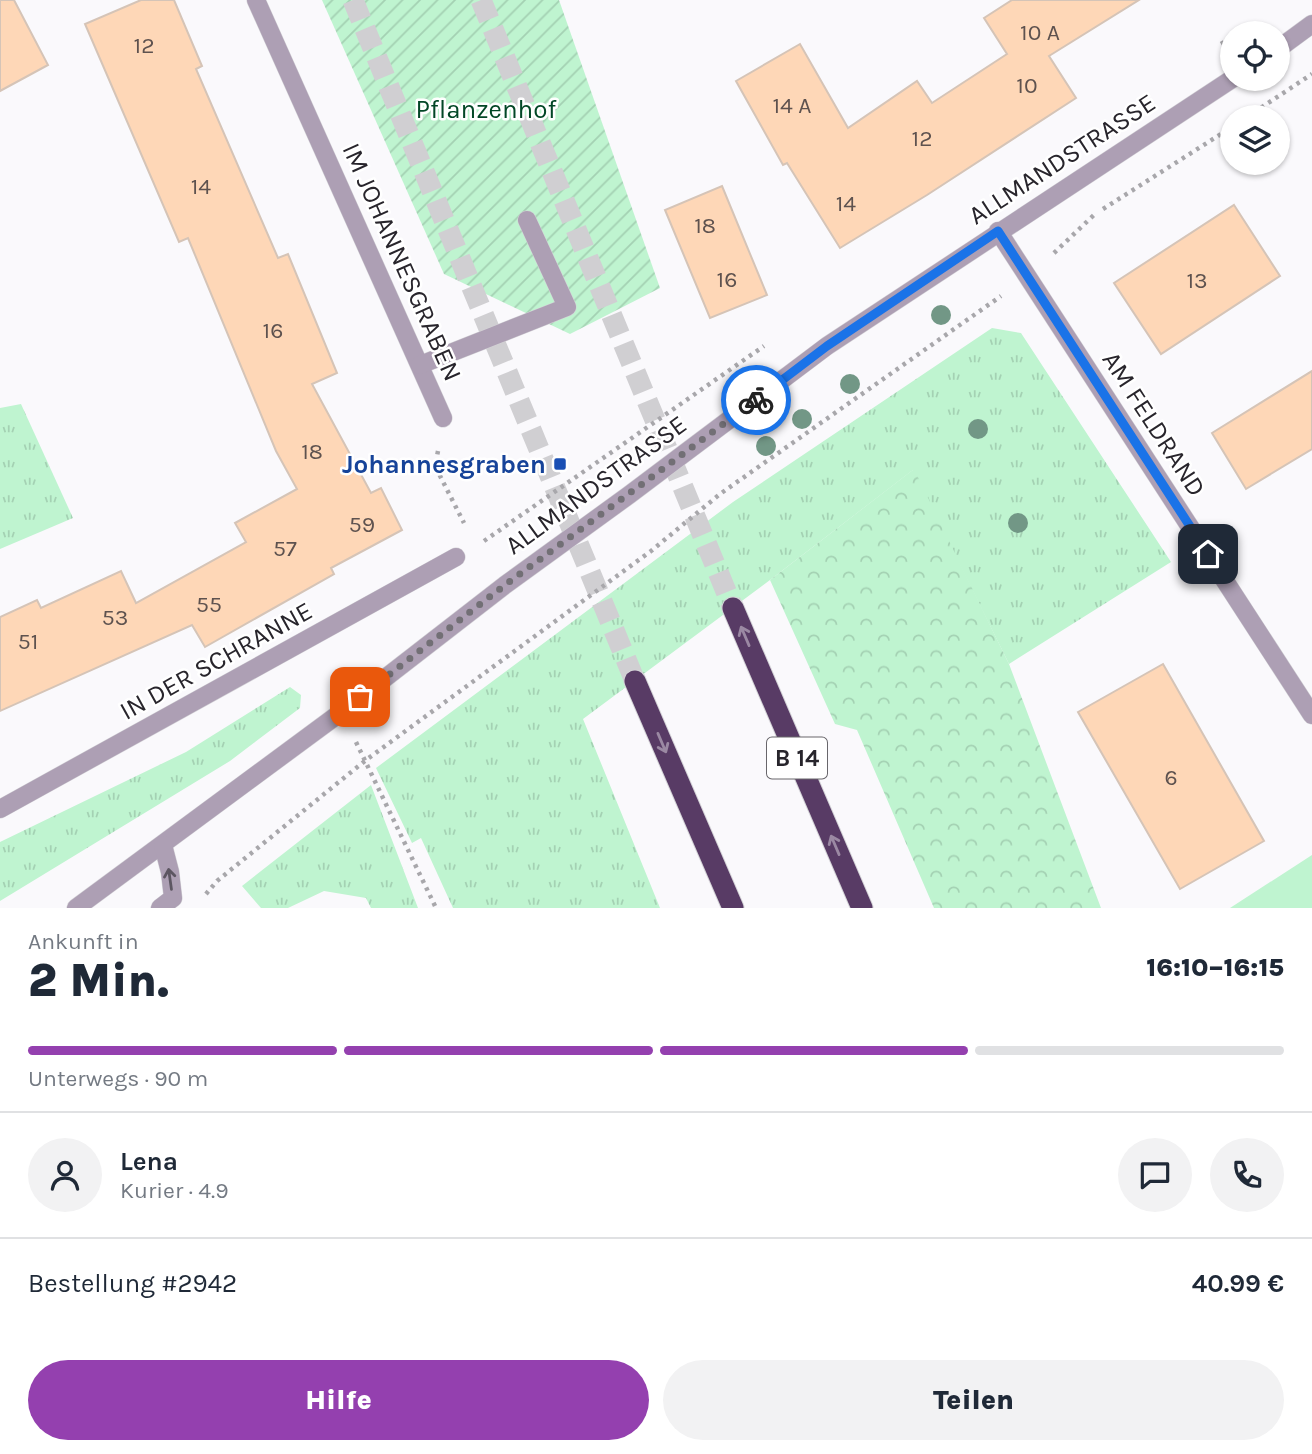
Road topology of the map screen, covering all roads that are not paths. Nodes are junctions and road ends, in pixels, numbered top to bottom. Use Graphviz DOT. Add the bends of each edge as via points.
graph roads {
  1 [pos="256,0"];
  2 [pos="1312,24"];
  3 [pos="1290,40"];
  4 [pos="1220,87"];
  5 [pos="527,220"];
  6 [pos="998,231"];
  7 [pos="420,365"];
  8 [pos="443,418"];
  9 [pos="456,557"];
  10 [pos="733,608"];
  11 [pos="635,681"];
  12 [pos="1312,715"];
  13 [pos="0,809"];
  14 [pos="163,845"];
  15 [pos="76,908"];
  16 [pos="160,908"];
  17 [pos="733,908"];
  18 [pos="862,908"];
  1 -- 7 [label="street, IM JOHANNESGRABEN"];
  2 -- 3 [label="street"];
  4 -- 6 [label="street, ALLMANDSTRASSE"];
  5 -- 7 [label="street" via="567,307"];
  6 -- 12 [label="street, AM FELDRAND"];
  6 -- 14 [label="street, ALLMANDSTRASSE" via="827,346"];
  7 -- 8 [label="street, IM JOHANNESGRABEN"];
  9 -- 13 [label="street, IN DER SCHRANNE"];
  18 -- 10 [label="highway, B 14, one-way"];
  11 -- 17 [label="highway, one-way"];
  14 -- 15 [label="street, ALLMANDSTRASSE"];
  16 -- 14 [label="street, one-way" via="173,898"];
}
